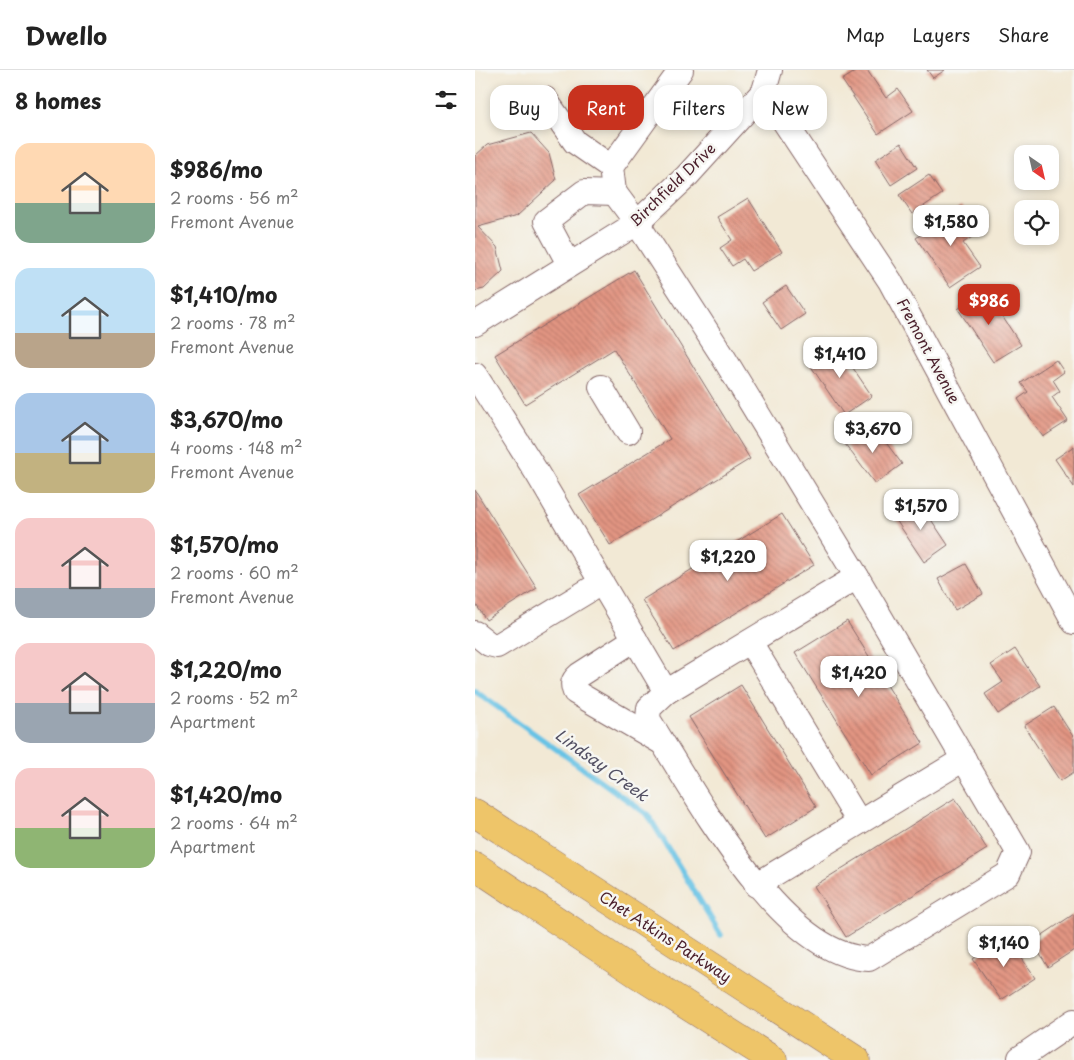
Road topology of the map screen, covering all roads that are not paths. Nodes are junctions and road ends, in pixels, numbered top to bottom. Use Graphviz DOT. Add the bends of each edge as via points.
graph roads {
  1 [pos="681,70"];
  2 [pos="767,80"];
  3 [pos="558,118"];
  4 [pos="611,167"];
  5 [pos="615,193"];
  6 [pos="637,223"];
  7 [pos="569,264"];
  8 [pos="475,324"];
  9 [pos="475,375"];
  10 [pos="601,387"];
  11 [pos="628,432"];
  12 [pos="857,577"];
  13 [pos="601,583"];
  14 [pos="1074,622"];
  15 [pos="475,633"];
  16 [pos="635,639"];
  17 [pos="750,642"];
  18 [pos="666,692"];
  19 [pos="664,743"];
  20 [pos="964,759"];
  21 [pos="475,797"];
  22 [pos="475,813"];
  23 [pos="859,822"];
  24 [pos="475,866"];
  25 [pos="756,885"];
  26 [pos="475,886"];
  27 [pos="605,899"];
  28 [pos="639,975"];
  29 [pos="1074,1021"];
  30 [pos="1020,1058"];
  31 [pos="773,1060"];
  32 [pos="855,1060"];
  1 -- 4 [label="street"];
  2 -- 6 [label="street, Birchfield Drive" via="686,177"];
  2 -- 14 [label="street, Fremont Avenue" via="891,281"];
  3 -- 4 [label="street" via="575,142"];
  4 -- 5 [label="street"];
  5 -- 6 [label="street"];
  5 -- 7 [label="street" via="584,192 546,221"];
  6 -- 7 [label="street, Birchfield Drive"];
  6 -- 12 [label="street" via="722,355"];
  7 -- 8 [label="street, Birchfield Drive"];
  9 -- 13 [label="street"];
  10 -- 11 [label="street"];
  12 -- 17 [label="street"];
  12 -- 20 [label="street"];
  13 -- 15 [label="street" via="497,646"];
  13 -- 16 [label="street"];
  16 -- 18 [label="street"];
  16 -- 19 [label="street" via="579,675 572,685 575,692"];
  17 -- 18 [label="street"];
  17 -- 23 [label="street"];
  18 -- 19 [label="street" via="649,708 648,718"];
  19 -- 25 [label="street"];
  20 -- 23 [label="street"];
  20 -- 25 [label="street" via="1018,852 1015,863 1008,874 869,959 847,956 811,936"];
  21 -- 27 [label="highway"];
  22 -- 27 [label="highway, Chet Atkins Parkway"];
  23 -- 25 [label="street"];
  24 -- 28 [label="highway"];
  26 -- 28 [label="highway"];
  27 -- 32 [label="highway, Chet Atkins Parkway"];
  28 -- 31 [label="highway"];
  29 -- 30 [label="street"];
}
